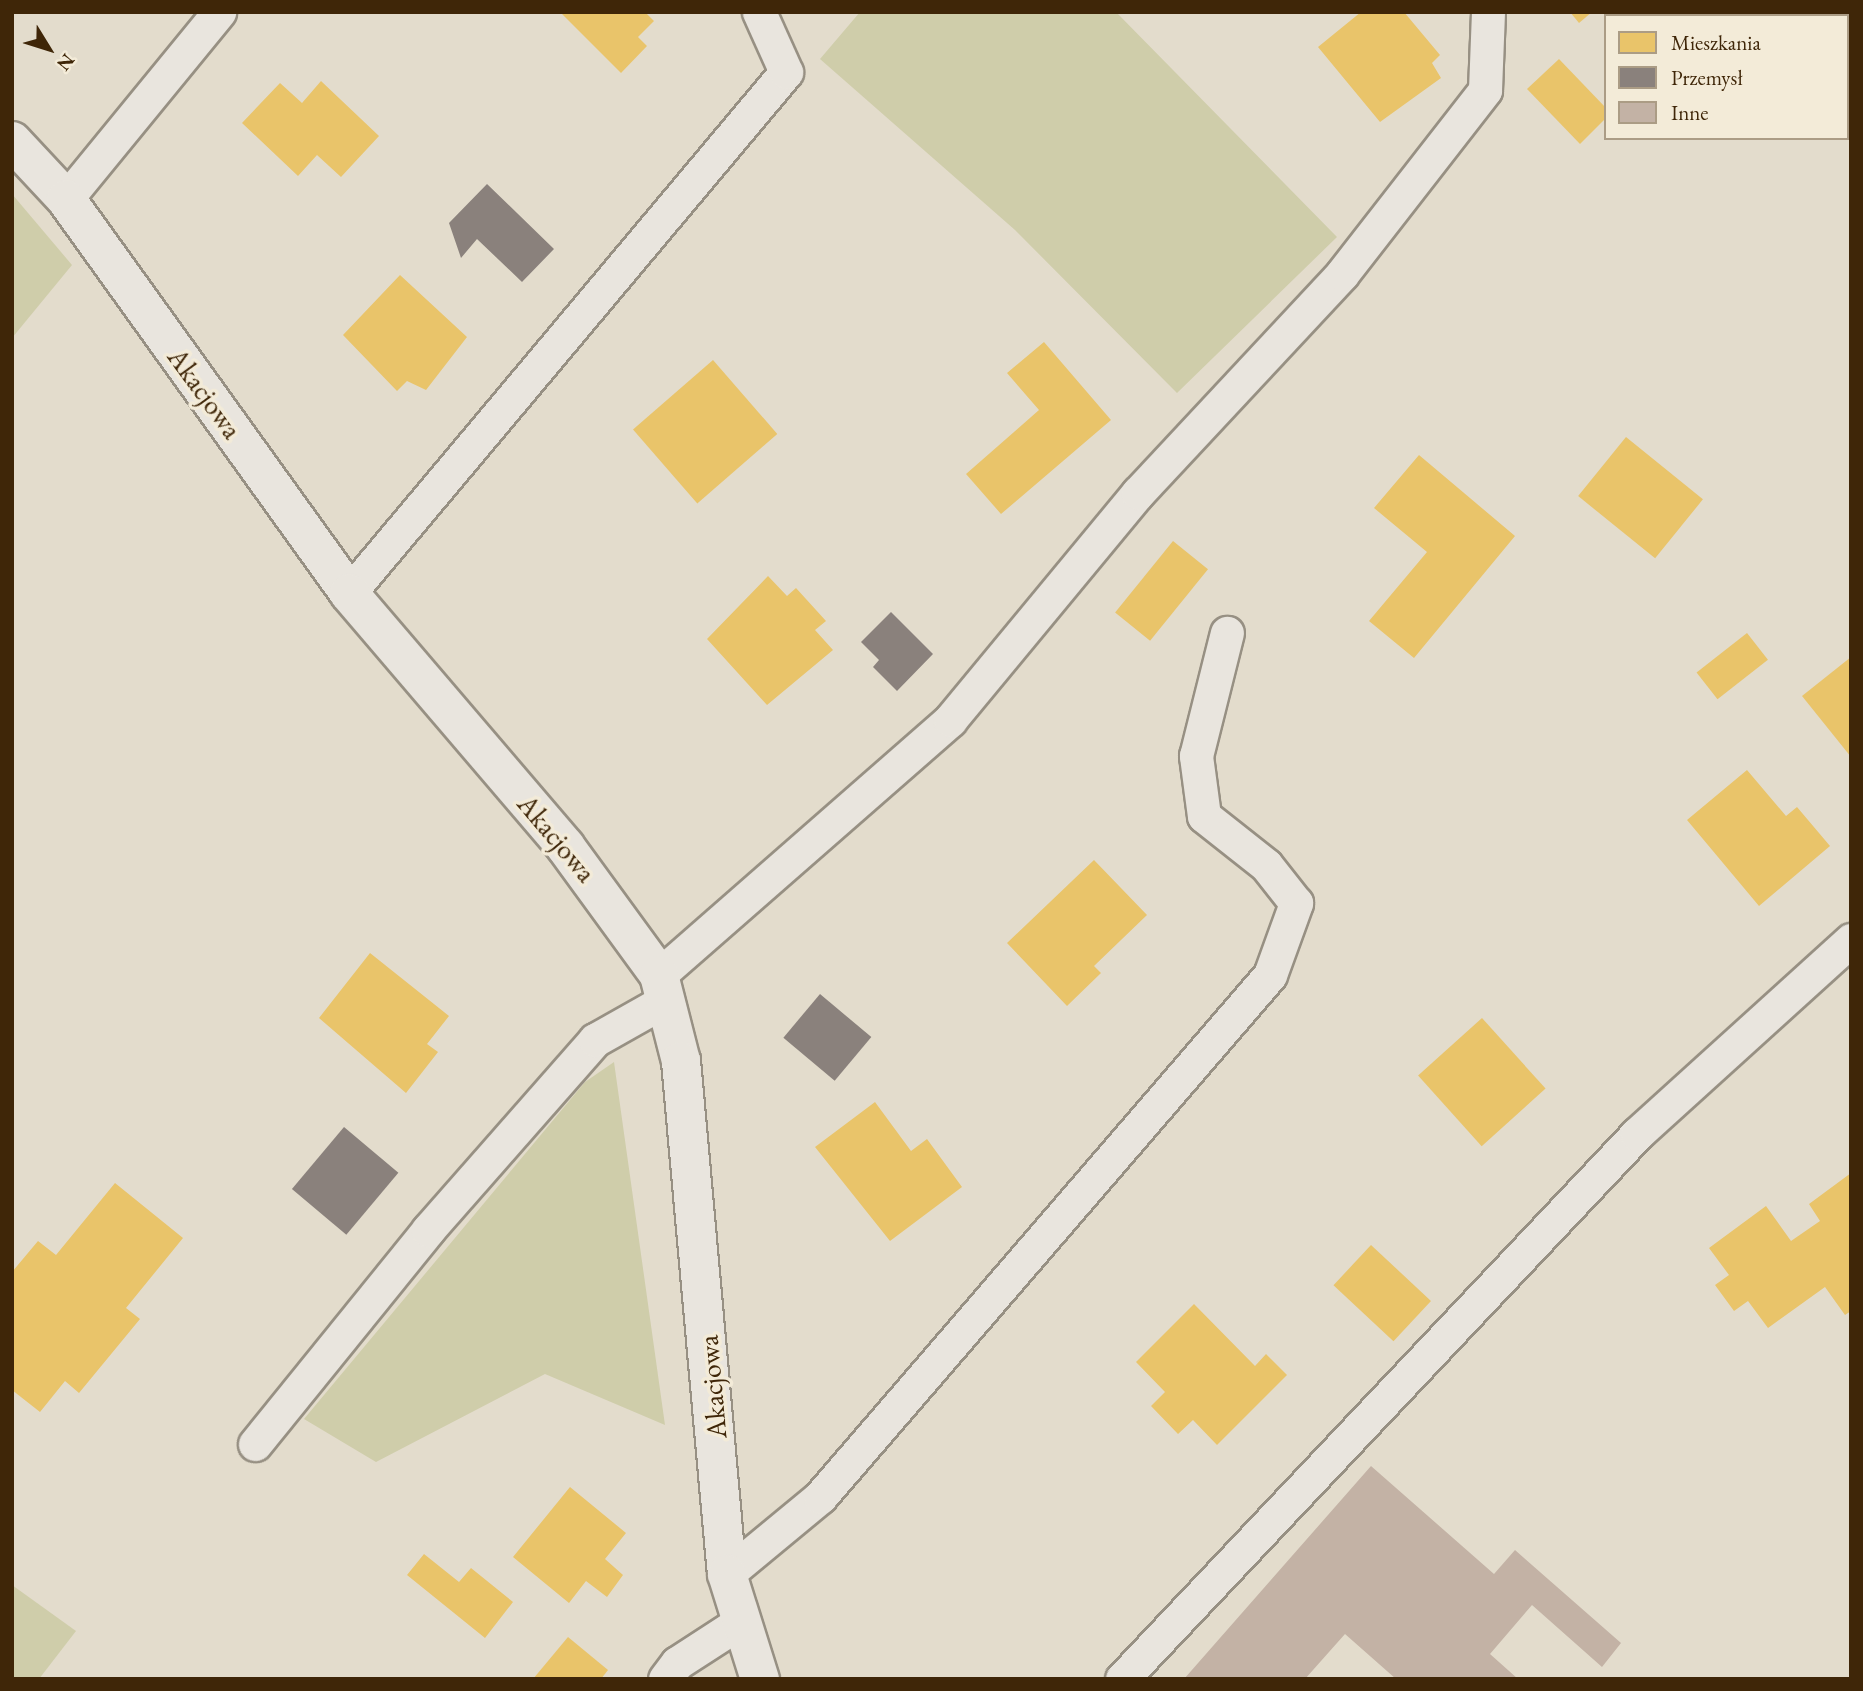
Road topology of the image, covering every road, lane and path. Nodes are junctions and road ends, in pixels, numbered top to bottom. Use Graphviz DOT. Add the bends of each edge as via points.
graph roads {
  1 [pos="219,12"];
  2 [pos="759,12"];
  3 [pos="1488,12"];
  4 [pos="12,141"];
  5 [pos="66,199"];
  6 [pos="349,593"];
  7 [pos="1227,633"];
  8 [pos="1851,940"];
  9 [pos="662,988"];
  10 [pos="254,1444"];
  11 [pos="727,1574"];
  12 [pos="742,1621"];
  13 [pos="665,1679"];
  14 [pos="760,1679"];
  15 [pos="1122,1679"];
  1 -- 5 [label="lane"];
  2 -- 6 [label="lane" via="786,72"];
  3 -- 9 [label="lane" via="1485,90 1342,274 1138,493 950,720"];
  4 -- 5 [label="street, Akacjowa"];
  5 -- 6 [label="street, Akacjowa"];
  6 -- 9 [label="street, Akacjowa" via="573,856"];
  7 -- 11 [label="lane" via="1196,756 1204,816 1266,865 1296,903 1270,975 820,1497"];
  8 -- 15 [label="lane" via="1637,1134"];
  9 -- 10 [label="lane" via="595,1040 428,1230"];
  9 -- 11 [label="street, Akacjowa" via="681,1061 696,1193"];
  11 -- 12 [label="street, Akacjowa"];
  12 -- 13 [label="lane" via="677,1663"];
  12 -- 14 [label="street, Akacjowa"];
}
